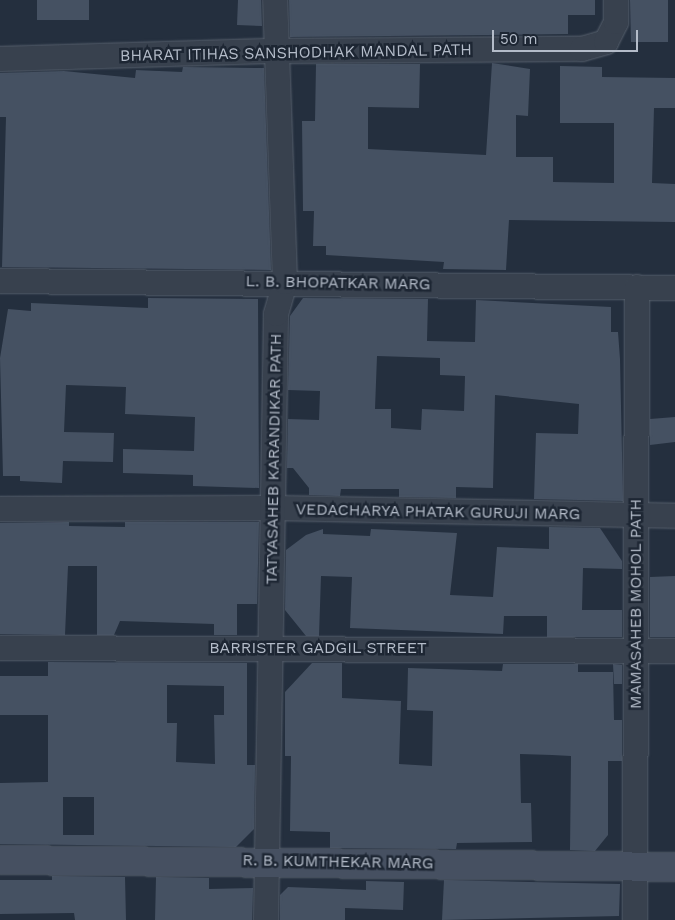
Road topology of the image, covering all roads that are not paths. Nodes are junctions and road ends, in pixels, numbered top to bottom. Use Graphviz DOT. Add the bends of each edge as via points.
graph roads {
  1 [pos="275,0"];
  2 [pos="616,0"];
  3 [pos="276,51"];
  4 [pos="0,59"];
  5 [pos="0,281"];
  6 [pos="285,282"];
  7 [pos="637,287"];
  8 [pos="675,288"];
  9 [pos="273,508"];
  10 [pos="0,509"];
  11 [pos="636,516"];
  12 [pos="675,516"];
  13 [pos="272,646"];
  14 [pos="0,648"];
  15 [pos="636,651"];
  16 [pos="675,651"];
  17 [pos="0,860"];
  18 [pos="271,861"];
  19 [pos="635,866"];
  20 [pos="675,867"];
  21 [pos="266,920"];
  22 [pos="635,920"];
  1 -- 3 [label="street, TATYASAHEB KARANDIKAR PATH"];
  2 -- 3 [label="street, BHARAT ITIHAS SANSHODHAK MANDAL PATH" via="616,22 606,42 582,50"];
  3 -- 4 [label="street, BHARAT ITIHAS SANSHODHAK MANDAL PATH"];
  3 -- 6 [label="street, TATYASAHEB KARANDIKAR PATH"];
  5 -- 6 [label="street, L. B. BHOPATKAR MARG"];
  6 -- 7 [label="street, L. B. BHOPATKAR MARG"];
  6 -- 9 [label="street, TATYASAHEB KARANDIKAR PATH" via="276,314"];
  7 -- 8 [label="street, L. B. BHOPATKAR MARG"];
  7 -- 11 [label="street, MAMASAHEB MOHOL PATH"];
  9 -- 10 [label="street, VEDACHARYA PHATAK GURUJI MARG"];
  9 -- 11 [label="street, VEDACHARYA PHATAK GURUJI MARG"];
  9 -- 13 [label="street, TATYASAHEB KARANDIKAR PATH"];
  11 -- 12 [label="street, VEDACHARYA PHATAK GURUJI MARG"];
  11 -- 15 [label="street, MAMASAHEB MOHOL PATH"];
  13 -- 14 [label="street, BARRISTER GADGIL STREET"];
  13 -- 15 [label="street, BARRISTER GADGIL STREET"];
  13 -- 18 [label="street, TATYASAHEB KARANDIKAR PATH"];
  15 -- 16 [label="street, BARRISTER GADGIL STREET"];
  15 -- 19 [label="street, MAMASAHEB MOHOL PATH"];
  17 -- 18 [label="street, R. B. KUMTHEKAR MARG"];
  18 -- 19 [label="street, R. B. KUMTHEKAR MARG"];
  18 -- 21 [label="street, TATYASAHEB KARANDIKAR PATH"];
  19 -- 20 [label="street, R. B. KUMTHEKAR MARG"];
  19 -- 22 [label="street, MAMASAHEB MOHOL PATH"];
}
